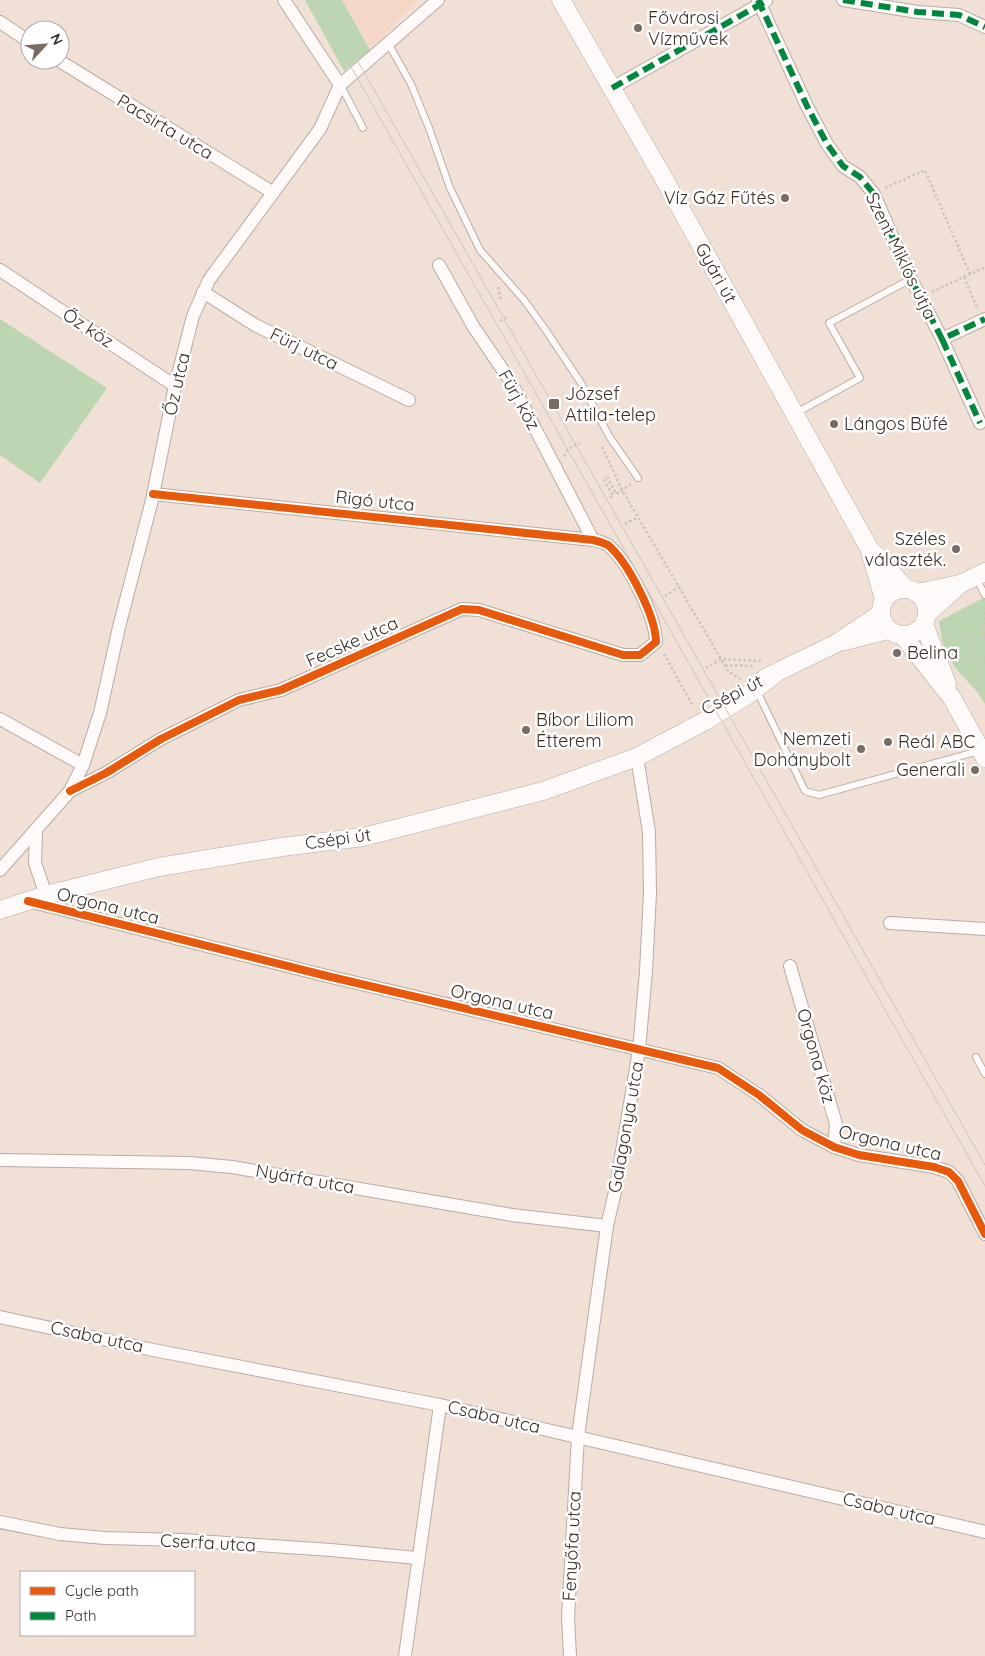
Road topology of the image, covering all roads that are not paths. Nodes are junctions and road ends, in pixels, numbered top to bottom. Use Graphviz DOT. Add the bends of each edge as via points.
graph roads {
  1 [pos="284,0"];
  2 [pos="438,0"];
  3 [pos="561,0"];
  4 [pos="843,0"];
  5 [pos="762,1"];
  6 [pos="0,22"];
  7 [pos="985,27"];
  8 [pos="20,35"];
  9 [pos="387,42"];
  10 [pos="70,67"];
  11 [pos="340,85"];
  12 [pos="612,88"];
  13 [pos="363,128"];
  14 [pos="272,192"];
  15 [pos="439,265"];
  16 [pos="0,270"];
  17 [pos="911,279"];
  18 [pos="203,292"];
  19 [pos="982,315"];
  20 [pos="942,339"];
  21 [pos="175,386"];
  22 [pos="409,400"];
  23 [pos="794,414"];
  24 [pos="980,423"];
  25 [pos="638,478"];
  26 [pos="153,494"];
  27 [pos="593,540"];
  28 [pos="869,548"];
  29 [pos="973,577"];
  30 [pos="912,591"];
  31 [pos="984,598"];
  32 [pos="882,606"];
  33 [pos="930,620"];
  34 [pos="896,633"];
  35 [pos="837,643"];
  36 [pos="770,667"];
  37 [pos="756,689"];
  38 [pos="952,698"];
  39 [pos="0,719"];
  40 [pos="668,739"];
  41 [pos="983,754"];
  42 [pos="637,757"];
  43 [pos="83,765"];
  44 [pos="70,791"];
  45 [pos="36,831"];
  46 [pos="0,870"];
  47 [pos="46,895"];
  48 [pos="28,901"];
  49 [pos="0,910"];
  50 [pos="890,923"];
  51 [pos="985,929"];
  52 [pos="790,966"];
  53 [pos="639,1050"];
  54 [pos="976,1057"];
  55 [pos="985,1074"];
  56 [pos="834,1147"];
  57 [pos="0,1160"];
  58 [pos="607,1226"];
  59 [pos="985,1234"];
  60 [pos="0,1317"];
  61 [pos="440,1405"];
  62 [pos="578,1436"];
  63 [pos="0,1522"];
  64 [pos="985,1532"];
  65 [pos="417,1558"];
  66 [pos="405,1656"];
  67 [pos="570,1656"];
  1 -- 11 [label="street"];
  2 -- 9 [label="street, Őz utca"];
  3 -- 12 [label="street, Gyári út"];
  4 -- 7 [label="street" via="959,15"];
  5 -- 12 [label="street"];
  5 -- 17 [label="street, Szent Miklós útja" via="807,106 843,166 874,194"];
  6 -- 8 [label="street"];
  9 -- 11 [label="street, Őz utca"];
  9 -- 25 [label="lane" via="410,84 450,188 480,250 545,329"];
  10 -- 14 [label="street, Pacsirta utca"];
  11 -- 13 [label="lane"];
  11 -- 14 [label="street, Őz utca" via="320,129"];
  12 -- 23 [label="street, Gyári út"];
  14 -- 18 [label="street, Őz utca"];
  15 -- 27 [label="street, Fürj köz" via="473,326 511,382"];
  16 -- 21 [label="street, Őz köz"];
  17 -- 20 [label="street, Szent Miklós útja"];
  17 -- 23 [label="lane" via="829,323 860,378"];
  18 -- 21 [label="street, Őz utca" via="193,316"];
  18 -- 22 [label="street, Fürj utca" via="255,325"];
  19 -- 20 [label="street, Szent Miklós útja"];
  20 -- 24 [label="street"];
  21 -- 26 [label="street, Őz utca"];
  23 -- 28 [label="street, Gyári út"];
  26 -- 27 [label="street, Rigó utca"];
  26 -- 43 [label="street, Őz utca" via="100,713"];
  27 -- 44 [label="street, Fecske utca" via="608,545 650,609 656,642 640,655 623,655 479,610 462,609 281,690 239,700 161,739"];
  28 -- 30 [label="street, Gyári út"];
  28 -- 32 [label="street, Gyári út"];
  29 -- 30 [label="street"];
  29 -- 31 [label="lane"];
  29 -- 33 [label="street"];
  30 -- 32 [label="street" via="894,591"];
  30 -- 33 [label="street" via="923,599"];
  32 -- 34 [label="street" via="883,623"];
  32 -- 35 [label="street, Csépi út"];
  33 -- 34 [label="street" via="915,633"];
  33 -- 38 [label="street"];
  34 -- 35 [label="street, Csépi út"];
  34 -- 38 [label="street"];
  35 -- 36 [label="street, Csépi út"];
  36 -- 37 [label="street, Csépi út"];
  36 -- 40 [label="street, Csépi út" via="744,687 700,709"];
  37 -- 40 [label="street, Csépi út" via="705,721"];
  37 -- 41 [label="lane" via="797,777 805,791 811,794 819,795"];
  38 -- 41 [label="street"];
  39 -- 43 [label="street"];
  40 -- 42 [label="street, Csépi út"];
  42 -- 47 [label="street, Csépi út" via="543,791 372,835 159,867"];
  42 -- 53 [label="street, Galagonya utca" via="649,832 650,893"];
  43 -- 44 [label="street, Őz utca"];
  44 -- 45 [label="street, Őz utca"];
  45 -- 46 [label="street, Őz utca"];
  45 -- 47 [label="street" via="35,863"];
  47 -- 48 [label="street, Csépi út"];
  48 -- 49 [label="street, Csépi út"];
  48 -- 53 [label="street, Orgona utca"];
  50 -- 51 [label="street"];
  52 -- 56 [label="street, Orgona köz" via="836,1124"];
  53 -- 56 [label="street, Orgona utca" via="718,1068 759,1094 802,1130"];
  53 -- 58 [label="street, Galagonya utca"];
  54 -- 55 [label="lane"];
  56 -- 59 [label="street, Orgona utca" via="859,1155 949,1172 958,1181"];
  57 -- 58 [label="street, Nyárfa utca" via="232,1166 512,1215"];
  58 -- 62 [label="street, Galagonya utca"];
  60 -- 61 [label="street, Csaba utca"];
  61 -- 62 [label="street, Csaba utca"];
  61 -- 65 [label="street"];
  62 -- 64 [label="street, Csaba utca"];
  62 -- 67 [label="street, Fenyőfa utca" via="568,1617"];
  63 -- 65 [label="street, Cserfa utca" via="60,1534 105,1538"];
  65 -- 66 [label="street"];
}
